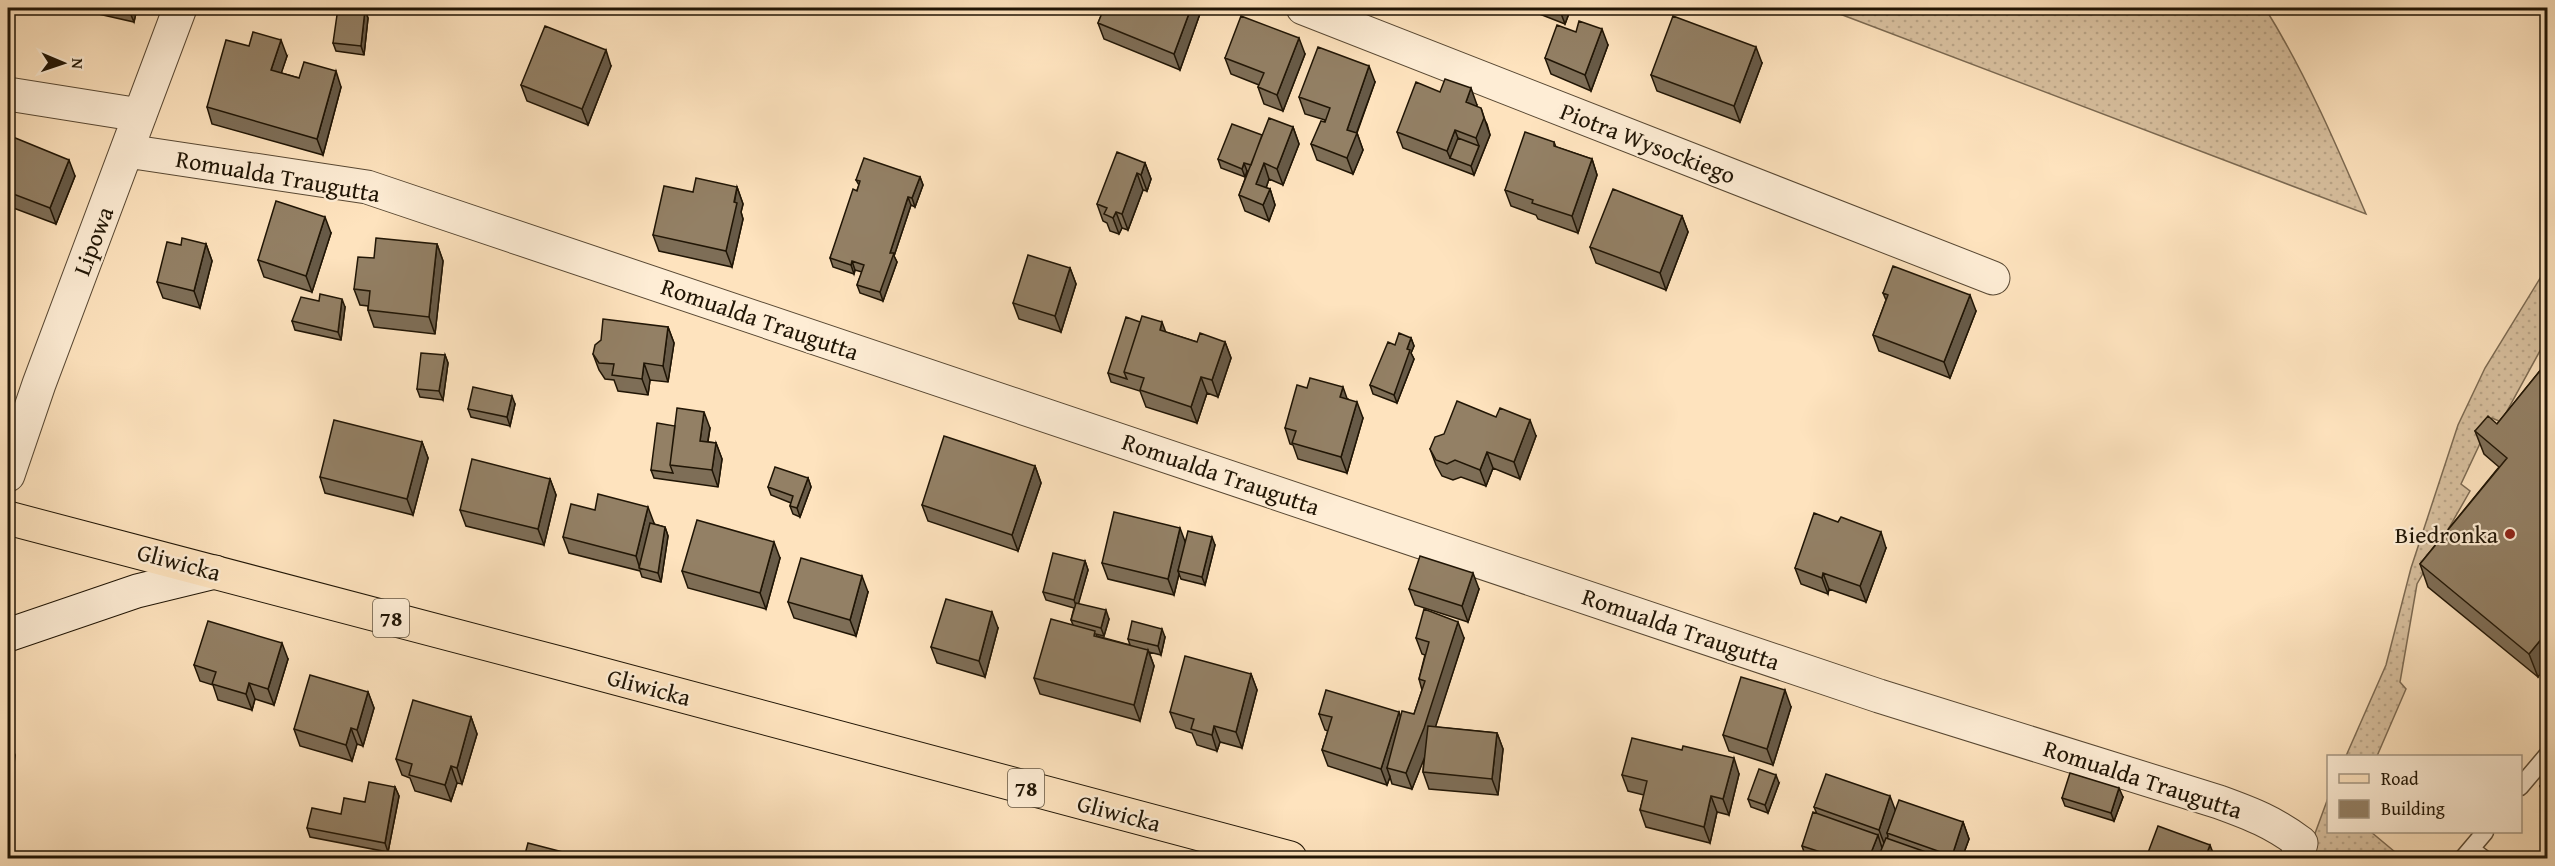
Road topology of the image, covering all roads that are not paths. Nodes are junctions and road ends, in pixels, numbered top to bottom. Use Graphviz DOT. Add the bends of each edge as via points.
graph roads {
  1 [pos="180,8"];
  2 [pos="1303,8"];
  3 [pos="8,94"];
  4 [pos="140,115"];
  5 [pos="127,151"];
  6 [pos="1993,278"];
  7 [pos="8,475"];
  8 [pos="8,518"];
  9 [pos="215,572"];
  10 [pos="8,635"];
  11 [pos="2547,754"];
  12 [pos="2522,785"];
  13 [pos="2484,833"];
  14 [pos="2299,850"];
  15 [pos="2473,855"];
  16 [pos="1290,858"];
  1 -- 4 [label="street, Lipowa"];
  2 -- 6 [label="street, Piotra Wysockiego"];
  3 -- 4 [label="street"];
  4 -- 5 [label="street, Lipowa"];
  5 -- 7 [label="street, Lipowa"];
  5 -- 14 [label="street, Romualda Traugutta" via="367,187 1879,696 2219,802 2268,820"];
  8 -- 9 [label="main road, Gliwicka / 78"];
  9 -- 10 [label="street" via="137,591"];
  9 -- 16 [label="main road, Gliwicka / 78"];
  11 -- 12 [label="lane"];
  13 -- 15 [label="lane"];
}
